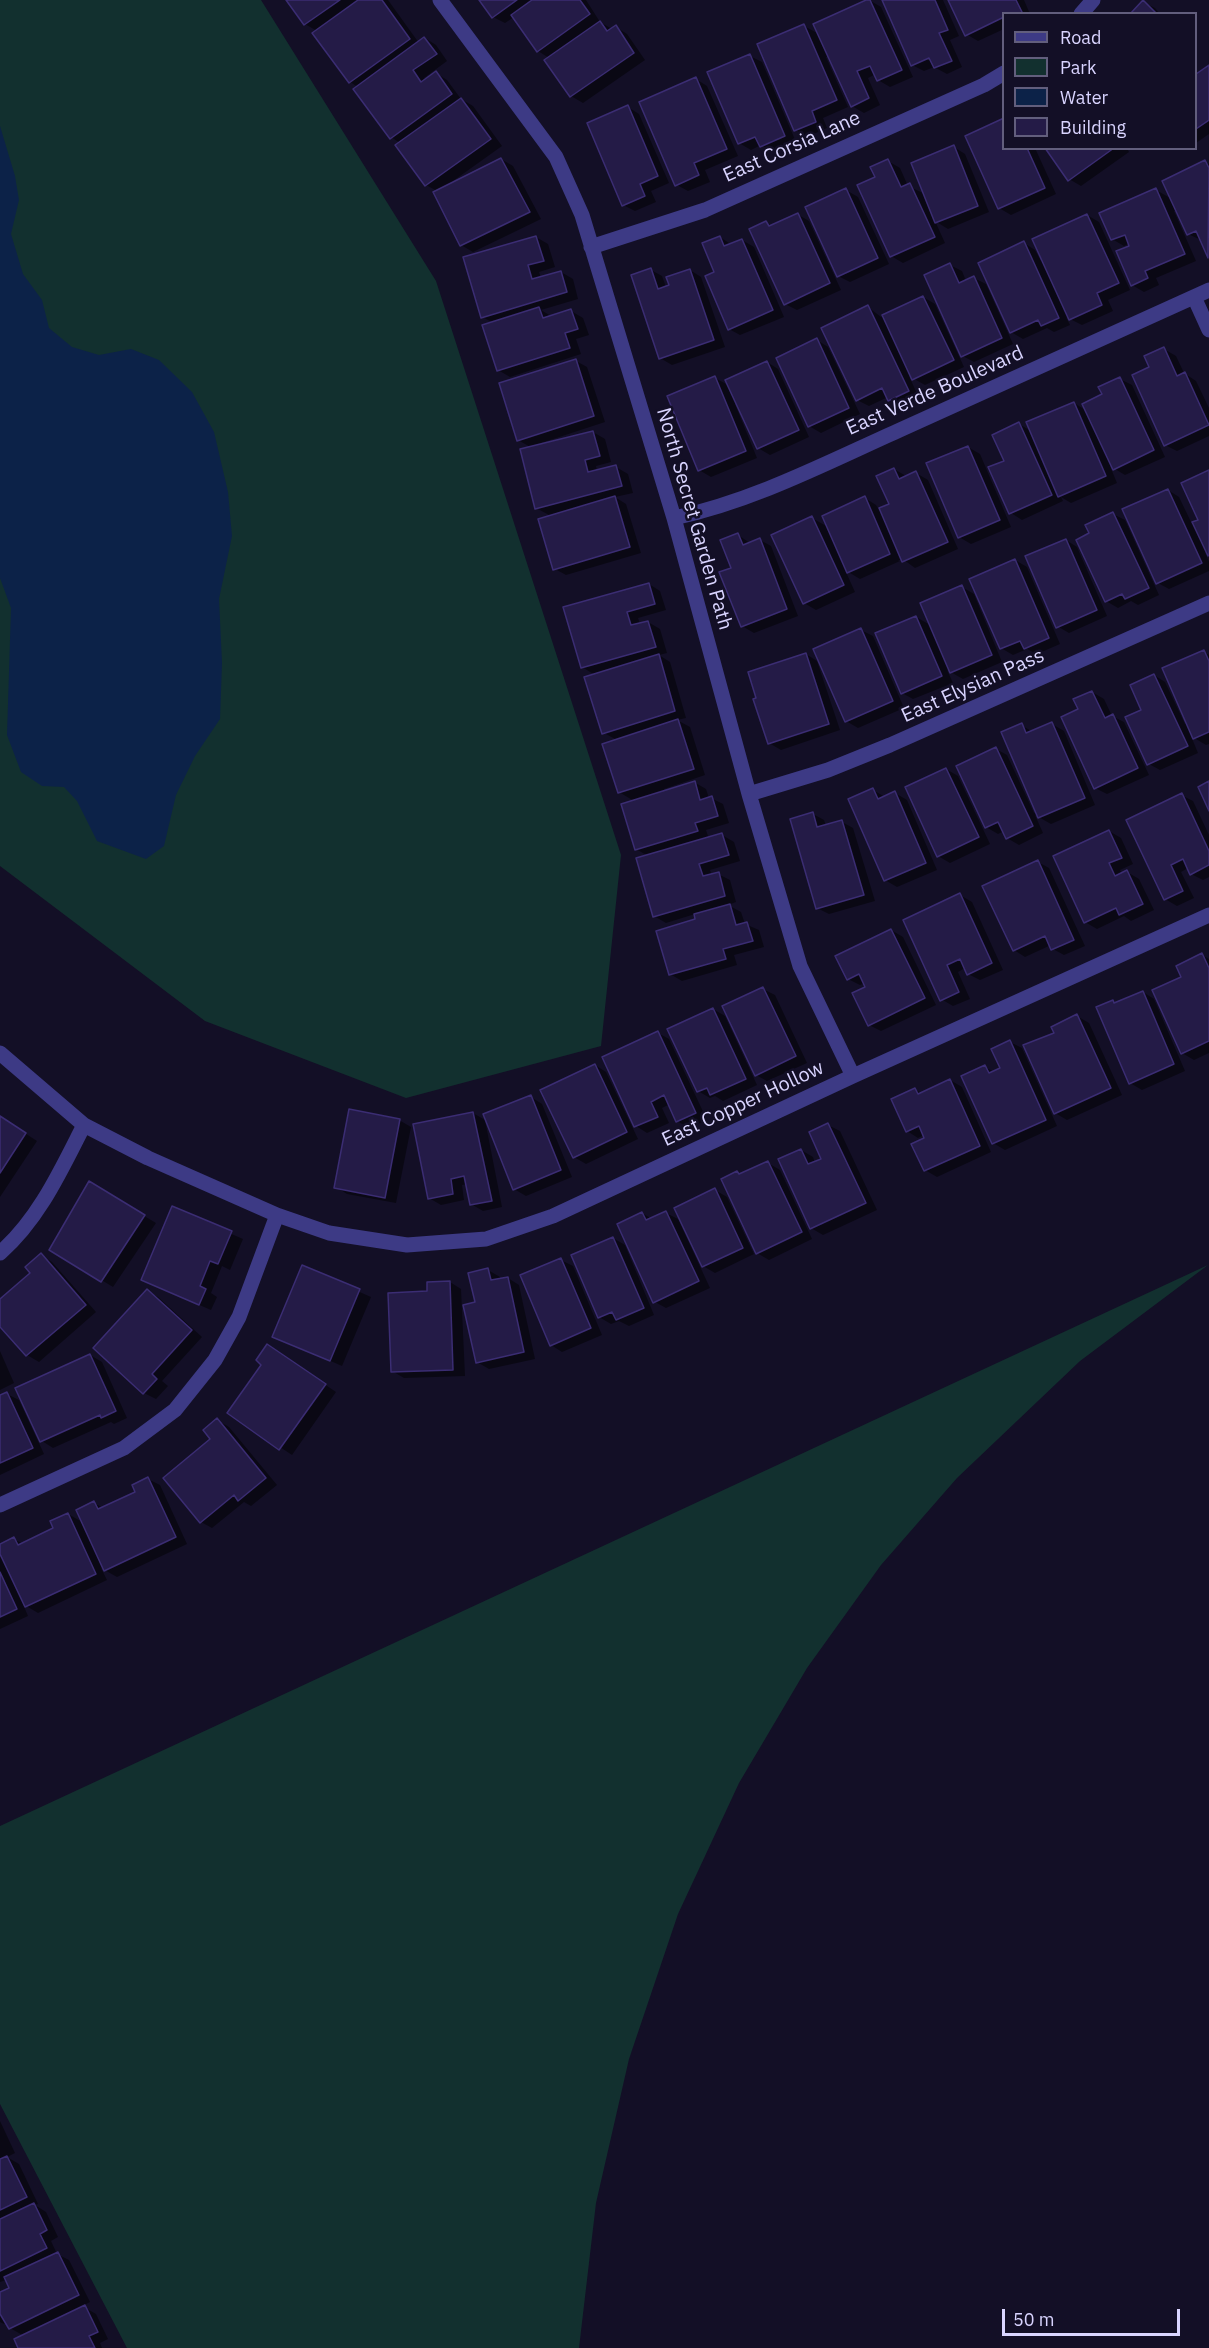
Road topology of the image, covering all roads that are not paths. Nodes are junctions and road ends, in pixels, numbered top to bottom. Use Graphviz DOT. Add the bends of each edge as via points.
graph roads {
  1 [pos="440,0"];
  2 [pos="1093,0"];
  3 [pos="1083,12"];
  4 [pos="1002,74"];
  5 [pos="591,246"];
  6 [pos="1209,290"];
  7 [pos="1194,297"];
  8 [pos="1209,330"];
  9 [pos="674,518"];
  10 [pos="1209,603"];
  11 [pos="749,794"];
  12 [pos="1209,915"];
  13 [pos="0,1053"];
  14 [pos="853,1076"];
  15 [pos="84,1125"];
  16 [pos="277,1215"];
  17 [pos="0,1253"];
  18 [pos="0,1505"];
  1 -- 5 [label="street, North Secret Garden Path" via="556,157"];
  2 -- 3 [label="street"];
  4 -- 5 [label="street, East Corsia Lane" via="705,210"];
  5 -- 9 [label="street, North Secret Garden Path"];
  6 -- 7 [label="street, East Verde Boulevard"];
  7 -- 8 [label="street"];
  7 -- 9 [label="street, East Verde Boulevard" via="828,462 755,493"];
  9 -- 11 [label="street, North Secret Garden Path"];
  10 -- 11 [label="street, East Elysian Pass" via="890,745 828,770"];
  11 -- 14 [label="street, North Secret Garden Path" via="800,966"];
  12 -- 14 [label="street, East Copper Hollow"];
  13 -- 15 [label="street, East Copper Hollow"];
  14 -- 16 [label="street, East Copper Hollow" via="553,1216 486,1239 407,1245 329,1233"];
  15 -- 16 [label="street, East Copper Hollow"];
  15 -- 17 [label="street" via="52,1186 17,1238"];
  16 -- 18 [label="street" via="239,1317 215,1360 175,1410 124,1448"];
}
